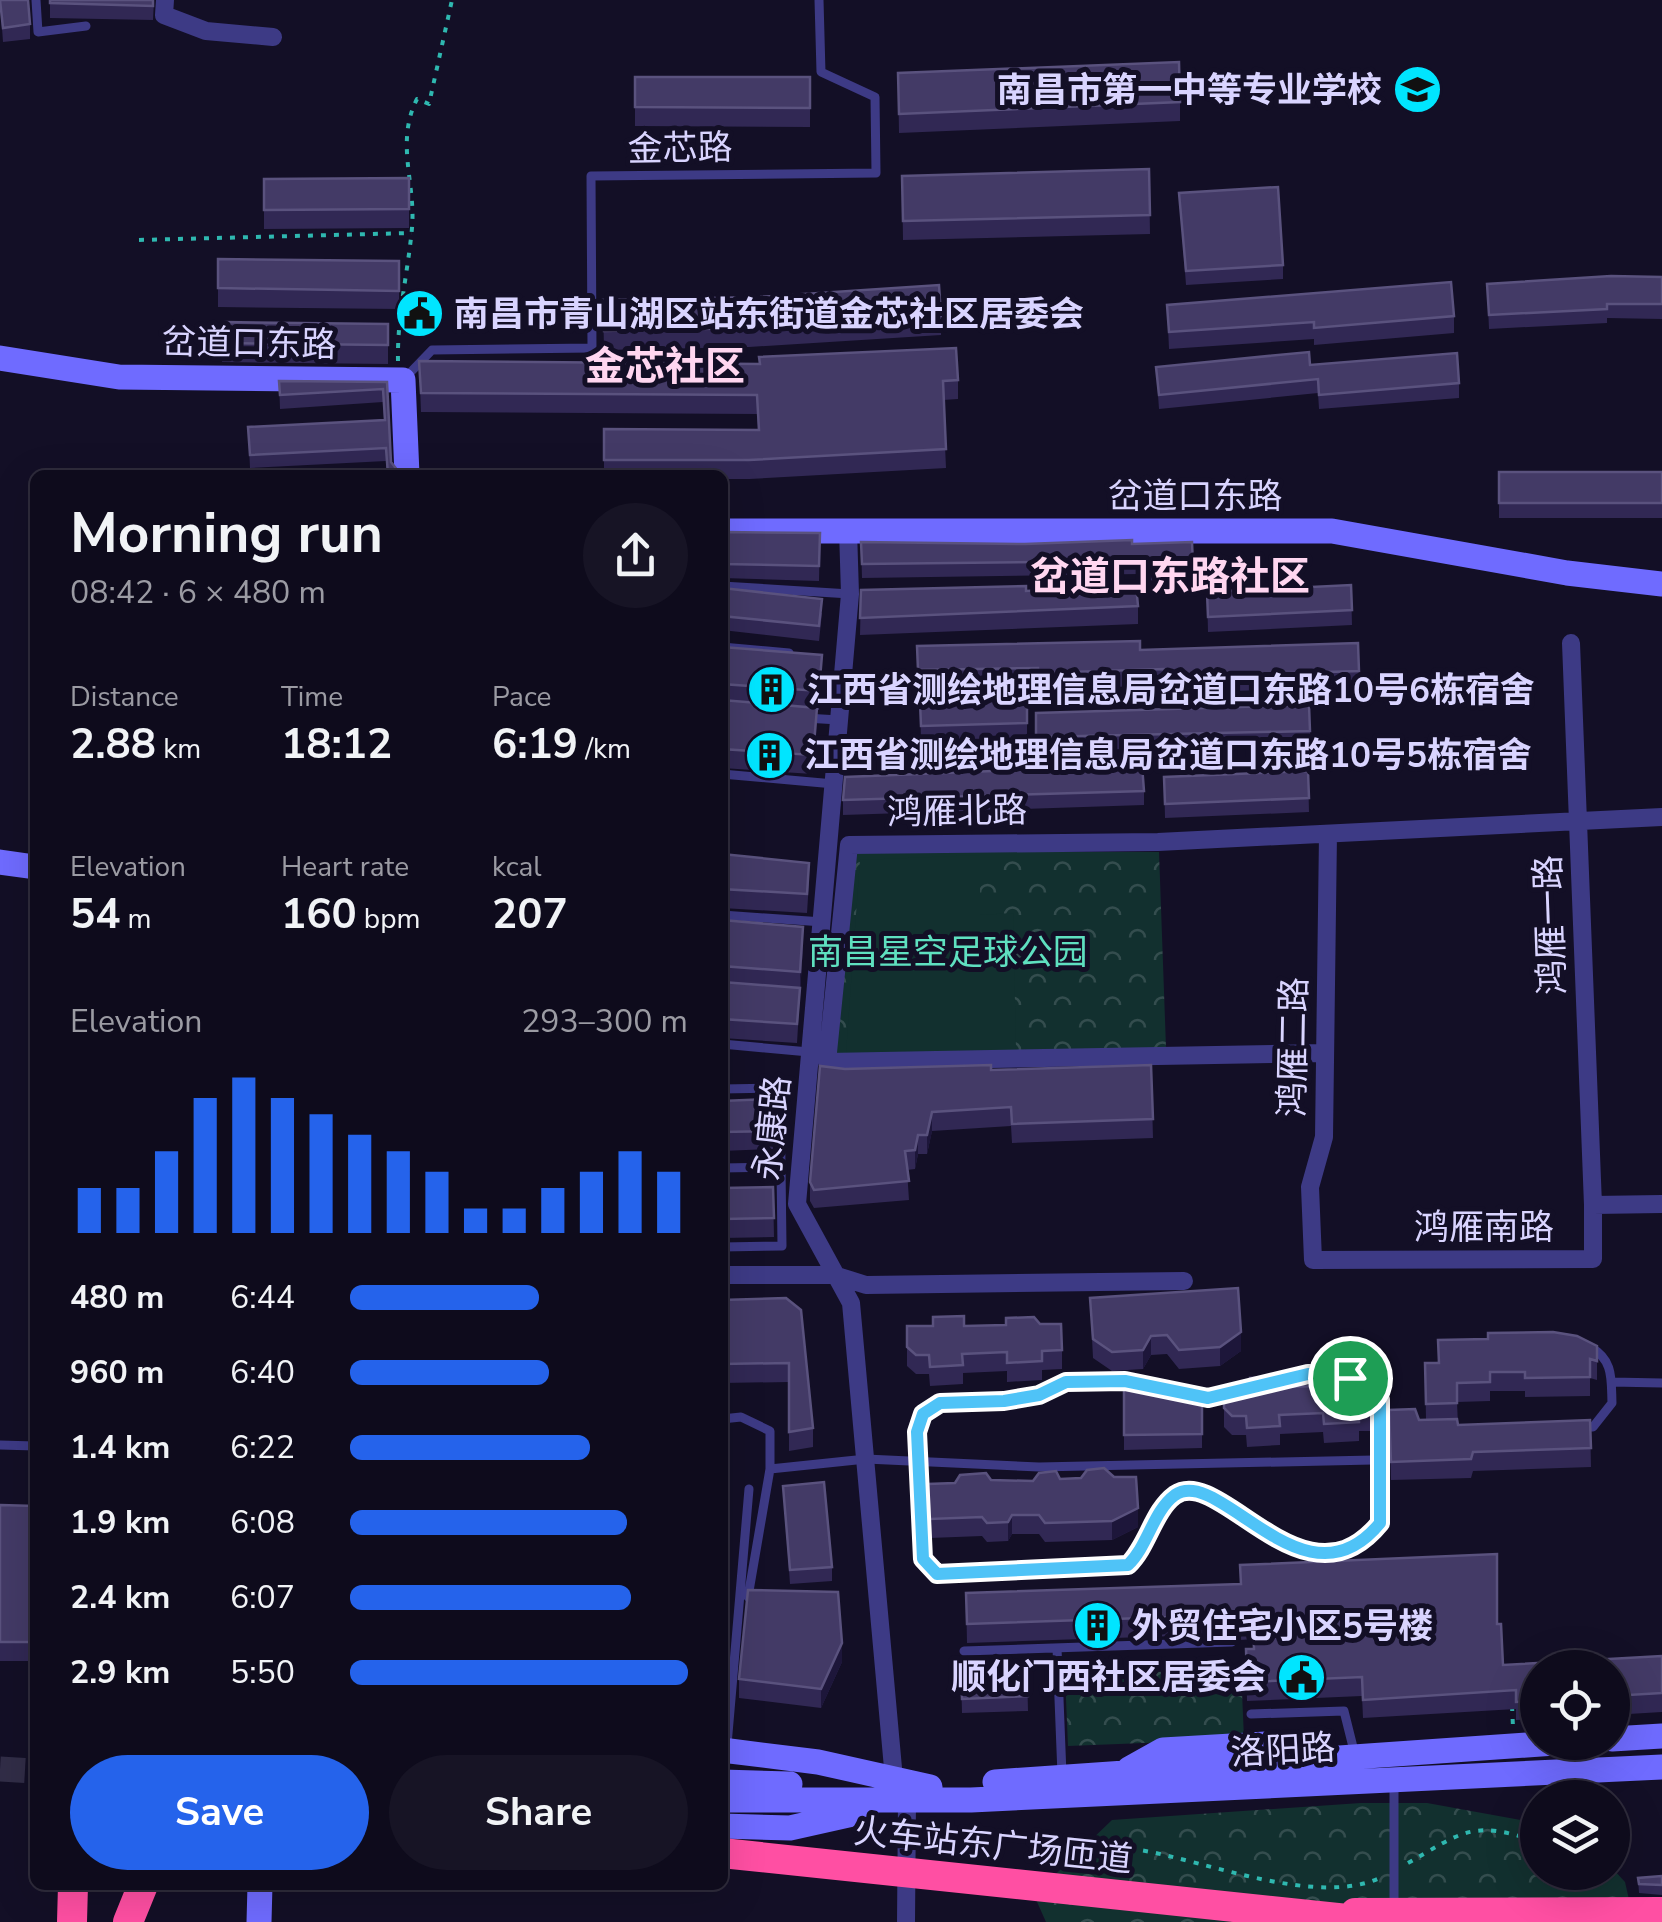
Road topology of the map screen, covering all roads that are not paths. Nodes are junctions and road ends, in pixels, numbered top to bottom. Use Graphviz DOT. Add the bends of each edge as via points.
graph roads {
  1 [pos="36,0"];
  2 [pos="164,0"];
  3 [pos="819,0"];
  4 [pos="86,26"];
  5 [pos="273,37"];
  6 [pos="0,358"];
  7 [pos="404,380"];
  8 [pos="407,470"];
  9 [pos="848,530"];
  10 [pos="728,531"];
  11 [pos="1662,584"];
  12 [pos="728,586"];
  13 [pos="850,594"];
  14 [pos="1571,643"];
  15 [pos="728,647"];
  16 [pos="810,654"];
  17 [pos="800,717"];
  18 [pos="840,720"];
  19 [pos="728,774"];
  20 [pos="834,784"];
  21 [pos="1662,817"];
  22 [pos="1578,821"];
  23 [pos="1328,834"];
  24 [pos="0,862"];
  25 [pos="30,866"];
  26 [pos="728,915"];
  27 [pos="823,922"];
  28 [pos="728,1045"];
  29 [pos="812,1052"];
  30 [pos="1325,1053"];
  31 [pos="728,1089"];
  32 [pos="780,1166"];
  33 [pos="728,1168"];
  34 [pos="1662,1204"];
  35 [pos="1593,1205"];
  36 [pos="728,1247"];
  37 [pos="1312,1260"];
  38 [pos="834,1274"];
  39 [pos="728,1275"];
  40 [pos="1184,1281"];
  41 [pos="1576,1344"];
  42 [pos="1612,1382"];
  43 [pos="1662,1382"];
  44 [pos="728,1418"];
  45 [pos="1574,1427"];
  46 [pos="0,1445"];
  47 [pos="30,1446"];
  48 [pos="866,1459"];
  49 [pos="1373,1460"];
  50 [pos="915,1461"];
  51 [pos="770,1470"];
  52 [pos="749,1489"];
  53 [pos="747,1600"];
  54 [pos="1232,1642"];
  55 [pos="1058,1648"];
  56 [pos="964,1651"];
  57 [pos="1252,1714"];
  58 [pos="728,1717"];
  59 [pos="1662,1736"];
  60 [pos="1630,1739"];
  61 [pos="1520,1746"];
  62 [pos="728,1751"];
  63 [pos="1356,1757"];
  64 [pos="1662,1767"];
  65 [pos="1062,1778"];
  66 [pos="1394,1779"];
  67 [pos="936,1781"];
  68 [pos="728,1782"];
  69 [pos="900,1790"];
  70 [pos="728,1800"];
  71 [pos="728,1826"];
  72 [pos="728,1854"];
  73 [pos="73,1890"];
  74 [pos="141,1890"];
  75 [pos="260,1890"];
  76 [pos="1254,1912"];
  77 [pos="1662,1912"];
  78 [pos="72,1922"];
  79 [pos="128,1922"];
  80 [pos="259,1922"];
  81 [pos="906,1922"];
  82 [pos="1376,1922"];
  83 [pos="1394,1922"];
  1 -- 4 [label="lane" via="38,32"];
  2 -- 5 [label="street" via="164,14 197,29"];
  3 -- 7 [label="lane, 金芯路" via="821,72 874,97 876,173 591,176 592,348 432,350"];
  6 -- 7 [label="street, 岔道口东路" via="120,377"];
  7 -- 8 [label="street"];
  9 -- 10 [label="street, 岔道口东路"];
  9 -- 11 [label="street, 岔道口东路" via="1332,532"];
  9 -- 13 [label="street, 永康路"];
  12 -- 13 [label="lane"];
  13 -- 18 [label="street, 永康路" via="836,657"];
  14 -- 22 [label="street, 鸿雁一路"];
  15 -- 16 [label="lane"];
  17 -- 18 [label="lane"];
  18 -- 20 [label="street, 永康路"];
  19 -- 20 [label="lane"];
  20 -- 27 [label="street, 永康路" via="818,874"];
  21 -- 22 [label="street, 鸿雁北路"];
  22 -- 23 [label="street, 鸿雁北路"];
  22 -- 35 [label="street, 鸿雁一路"];
  23 -- 30 [label="street, 鸿雁二路"];
  23 -- 30 [label="street, 鸿雁北路" via="849,845 827,1062"];
  24 -- 25 [label="street"];
  26 -- 27 [label="lane"];
  27 -- 29 [label="street, 永康路" via="807,1000"];
  28 -- 29 [label="lane"];
  29 -- 38 [label="street, 永康路" via="798,1204"];
  30 -- 37 [label="street, 鸿雁二路" via="1324,1137 1310,1187"];
  31 -- 32 [label="lane" via="780,1088"];
  32 -- 33 [label="lane"];
  32 -- 36 [label="lane" via="782,1246"];
  34 -- 35 [label="street, 鸿雁南路"];
  35 -- 37 [label="street, 鸿雁南路" via="1593,1260"];
  38 -- 39 [label="street"];
  38 -- 40 [label="street" via="866,1285"];
  38 -- 48 [label="street, 永康路" via="851,1303"];
  41 -- 42 [label="lane" via="1604,1356"];
  42 -- 43 [label="lane"];
  42 -- 45 [label="lane" via="1608,1413 1593,1427"];
  44 -- 51 [label="lane" via="742,1417 770,1431"];
  46 -- 47 [label="lane"];
  48 -- 50 [label="lane"];
  48 -- 51 [label="lane"];
  48 -- 69 [label="street, 永康路"];
  49 -- 50 [label="lane" via="1040,1466"];
  50 -- 50 [label="lane" via="920,1543 937,1574 1128,1565 1167,1504 1188,1491 1222,1500 1254,1528 1295,1548 1347,1547 1380,1523 1380,1400 1374,1390 1330,1374 1208,1398 1125,1381 1066,1382 1004,1401 940,1403 923,1414"];
  51 -- 53 [label="lane"];
  52 -- 58 [label="lane"];
  54 -- 55 [label="lane"];
  55 -- 56 [label="lane"];
  55 -- 65 [label="lane"];
  57 -- 63 [label="lane" via="1344,1711"];
  59 -- 60 [label="street"];
  61 -- 63 [label="street, 洛阳路"];
  62 -- 69 [label="street, 洛阳路"];
  63 -- 65 [label="street, 洛阳路"];
  64 -- 66 [label="street, 洛阳路"];
  65 -- 67 [label="street, 洛阳路"];
  66 -- 69 [label="street, 洛阳路"];
  66 -- 83 [label="lane"];
  67 -- 68 [label="street, 洛阳路"];
  67 -- 69 [label="street, 洛阳路"];
  69 -- 70 [label="street, 洛阳路"];
  69 -- 71 [label="street, 洛阳路" via="790,1828"];
  69 -- 81 [label="street, 永康路"];
  72 -- 76 [label="highway, 火车站东广场匝道, bridge"];
  73 -- 78 [label="highway, bridge"];
  74 -- 79 [label="highway, bridge"];
  75 -- 80 [label="street"];
  76 -- 77 [label="highway, 火车站东广场匝道, bridge"];
  76 -- 82 [label="highway, 火车站东广场匝道, bridge"];
}
